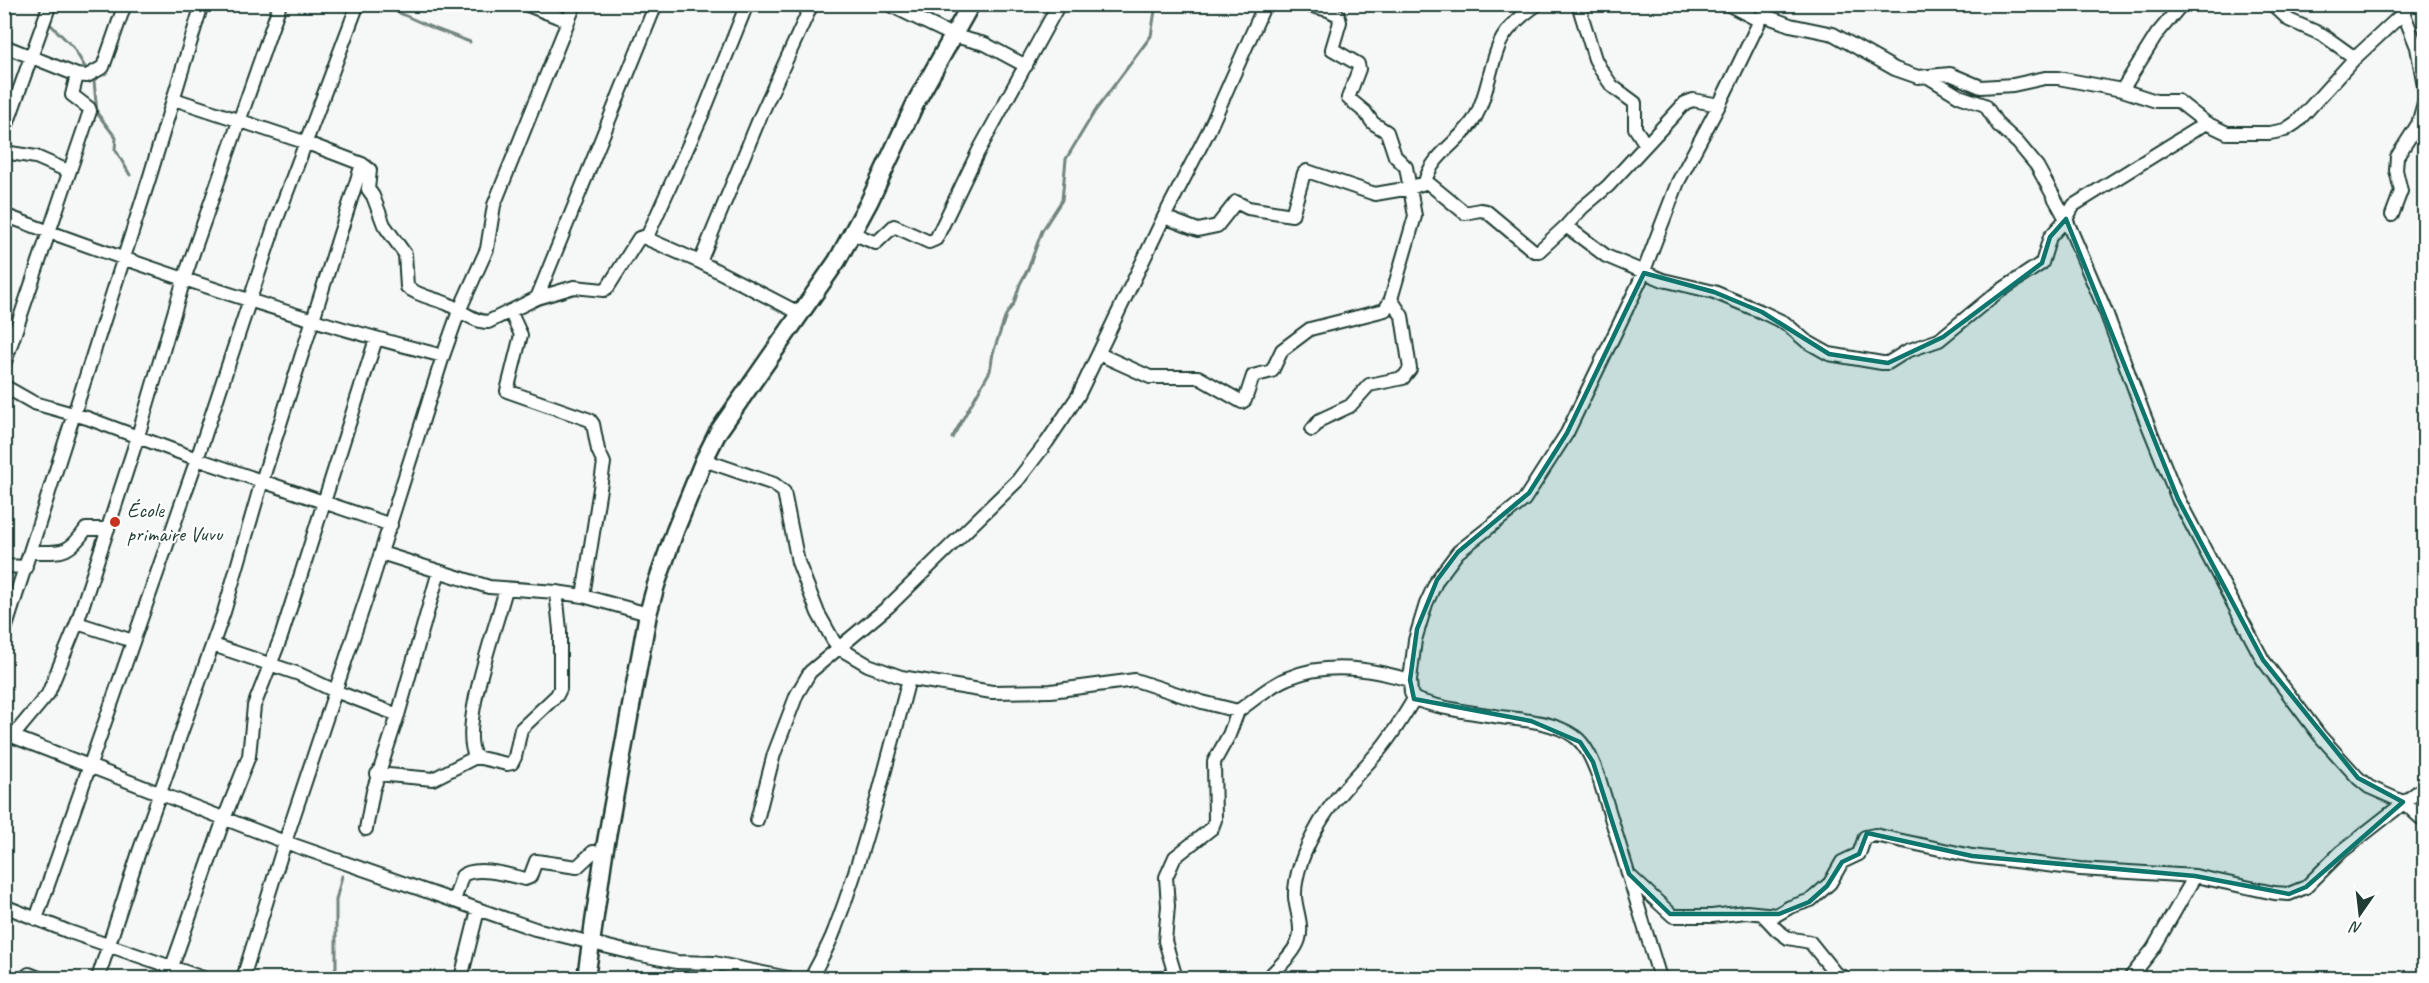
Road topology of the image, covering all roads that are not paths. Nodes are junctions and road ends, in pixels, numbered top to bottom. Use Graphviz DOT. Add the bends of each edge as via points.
graph roads {
  1 [pos="125,4"];
  2 [pos="202,4"];
  3 [pos="525,4"];
  4 [pos="575,4"];
  5 [pos="656,4"];
  6 [pos="747,4"];
  7 [pos="812,4"];
  8 [pos="888,4"];
  9 [pos="971,4"];
  10 [pos="1059,4"];
  11 [pos="1265,4"];
  12 [pos="1303,4"];
  13 [pos="1538,4"];
  14 [pos="1578,4"];
  15 [pos="1727,4"];
  16 [pos="2182,4"];
  17 [pos="2272,4"];
  18 [pos="279,7"];
  19 [pos="2406,8"];
  20 [pos="356,9"];
  21 [pos="48,10"];
  22 [pos="1763,13"];
  23 [pos="568,21"];
  24 [pos="954,36"];
  25 [pos="4,46"];
  26 [pos="31,56"];
  27 [pos="2355,58"];
  28 [pos="1026,66"];
  29 [pos="86,75"];
  30 [pos="1928,77"];
  31 [pos="2424,86"];
  32 [pos="2122,90"];
  33 [pos="174,99"];
  34 [pos="2424,103"];
  35 [pos="1719,105"];
  36 [pos="239,119"];
  37 [pos="2206,123"];
  38 [pos="4,133"];
  39 [pos="307,143"];
  40 [pos="1646,145"];
  41 [pos="4,152"];
  42 [pos="362,164"];
  43 [pos="68,171"];
  44 [pos="1425,182"];
  45 [pos="1410,188"];
  46 [pos="4,214"];
  47 [pos="2392,215"];
  48 [pos="1164,218"];
  49 [pos="2066,219"];
  50 [pos="1566,226"];
  51 [pos="48,231"];
  52 [pos="852,234"];
  53 [pos="647,237"];
  54 [pos="123,257"];
  55 [pos="699,262"];
  56 [pos="1644,273"];
  57 [pos="184,279"];
  58 [pos="537,297"];
  59 [pos="1391,299"];
  60 [pos="249,300"];
  61 [pos="459,311"];
  62 [pos="510,311"];
  63 [pos="801,314"];
  64 [pos="313,321"];
  65 [pos="376,339"];
  66 [pos="1099,354"];
  67 [pos="443,356"];
  68 [pos="4,366"];
  69 [pos="4,386"];
  70 [pos="75,415"];
  71 [pos="1312,430"];
  72 [pos="138,436"];
  73 [pos="197,459"];
  74 [pos="704,460"];
  75 [pos="262,481"];
  76 [pos="324,502"];
  77 [pos="390,525"];
  78 [pos="108,529"];
  79 [pos="32,552"];
  80 [pos="381,553"];
  81 [pos="4,566"];
  82 [pos="26,567"];
  83 [pos="439,571"];
  84 [pos="506,589"];
  85 [pos="556,592"];
  86 [pos="583,596"];
  87 [pos="648,614"];
  88 [pos="77,623"];
  89 [pos="4,633"];
  90 [pos="133,641"];
  91 [pos="213,645"];
  92 [pos="839,648"];
  93 [pos="271,664"];
  94 [pos="909,679"];
  95 [pos="1410,680"];
  96 [pos="335,691"];
  97 [pos="1414,699"];
  98 [pos="1238,711"];
  99 [pos="398,715"];
  100 [pos="9,735"];
  101 [pos="476,757"];
  102 [pos="90,766"];
  103 [pos="377,774"];
  104 [pos="2424,787"];
  105 [pos="160,794"];
  106 [pos="2403,802"];
  107 [pos="224,819"];
  108 [pos="757,820"];
  109 [pos="2424,821"];
  110 [pos="366,829"];
  111 [pos="285,842"];
  112 [pos="603,853"];
  113 [pos="1629,874"];
  114 [pos="2195,876"];
  115 [pos="454,902"];
  116 [pos="4,906"];
  117 [pos="478,910"];
  118 [pos="1763,915"];
  119 [pos="36,919"];
  120 [pos="591,944"];
  121 [pos="110,945"];
  122 [pos="714,963"];
  123 [pos="170,972"];
  124 [pos="773,977"];
  125 [pos="24,978"];
  126 [pos="39,978"];
  127 [pos="98,978"];
  128 [pos="203,978"];
  129 [pos="243,978"];
  130 [pos="461,978"];
  131 [pos="586,978"];
  132 [pos="712,978"];
  133 [pos="788,978"];
  134 [pos="810,978"];
  135 [pos="1176,978"];
  136 [pos="1268,978"];
  137 [pos="1660,978"];
  138 [pos="1845,978"];
  139 [pos="2130,978"];
  1 -- 29 [label="street" via="106,62"];
  2 -- 33 [label="street"];
  3 -- 23 [label="street"];
  4 -- 23 [label="street"];
  5 -- 58 [label="street"];
  6 -- 53 [label="street"];
  7 -- 55 [label="street"];
  8 -- 24 [label="street"];
  9 -- 24 [label="street"];
  10 -- 28 [label="street"];
  11 -- 48 [label="street" via="1209,130"];
  12 -- 45 [label="street" via="1338,15 1340,22 1332,49 1358,64 1359,69 1348,98 1389,135 1395,156 1406,167"];
  13 -- 44 [label="street" via="1504,36 1474,119 1432,163"];
  14 -- 40 [label="street" via="1595,59 1612,86 1635,103 1635,128"];
  15 -- 22 [label="street"];
  16 -- 32 [label="street" via="2157,34"];
  17 -- 27 [label="street" via="2289,20 2323,35"];
  18 -- 36 [label="street"];
  19 -- 27 [label="street"];
  19 -- 31 [label="street"];
  20 -- 39 [label="street"];
  21 -- 26 [label="street"];
  22 -- 30 [label="street" via="1791,25 1827,32 1895,69"];
  22 -- 35 [label="street"];
  23 -- 61 [label="street" via="494,205 487,249"];
  24 -- 28 [label="street" via="985,44"];
  24 -- 52 [label="street" via="917,100"];
  25 -- 26 [label="street"];
  26 -- 29 [label="street"];
  26 -- 38 [label="street"];
  27 -- 37 [label="street" via="2306,115 2285,130 2237,134"];
  28 -- 52 [label="street" via="933,241 898,227 890,228 876,243"];
  29 -- 43 [label="street" via="72,95 90,111"];
  30 -- 32 [label="street" via="1950,74 1981,87 2051,77"];
  30 -- 49 [label="street" via="1963,98 1985,105 2037,166"];
  32 -- 37 [label="street" via="2156,101 2178,101"];
  33 -- 36 [label="street"];
  33 -- 54 [label="street"];
  34 -- 47 [label="street" via="2418,124 2397,157 2401,191"];
  35 -- 40 [label="street" via="1693,100 1685,103"];
  35 -- 56 [label="street" via="1673,192"];
  36 -- 39 [label="street"];
  36 -- 57 [label="street"];
  37 -- 49 [label="street" via="2074,205"];
  39 -- 42 [label="street"];
  39 -- 60 [label="street"];
  40 -- 50 [label="street"];
  41 -- 43 [label="street" via="36,157"];
  42 -- 61 [label="street" via="371,172 368,189 384,225 405,254 407,287"];
  42 -- 64 [label="street"];
  43 -- 51 [label="street"];
  44 -- 45 [label="street"];
  44 -- 50 [label="street" via="1465,213 1486,212 1533,251 1539,251"];
  45 -- 48 [label="street" via="1371,194 1307,171 1292,215 1248,208 1236,202 1217,226 1198,230"];
  45 -- 59 [label="street" via="1414,220"];
  46 -- 51 [label="street"];
  48 -- 66 [label="street"];
  49 -- 56 [label="street" via="2050,237 2042,263 1994,295 1939,340 1906,351 1888,363 1829,354 1762,312 1714,292"];
  49 -- 106 [label="street" via="2178,499 2263,660 2320,736 2358,778"];
  50 -- 56 [label="street" via="1596,251"];
  51 -- 54 [label="street"];
  51 -- 68 [label="street"];
  52 -- 63 [label="street"];
  53 -- 55 [label="street"];
  53 -- 58 [label="street" via="639,238 604,290 574,287"];
  54 -- 57 [label="street"];
  54 -- 70 [label="street"];
  55 -- 63 [label="street"];
  56 -- 95 [label="street" via="1567,433 1529,493 1458,552 1437,580 1417,629"];
  57 -- 60 [label="street"];
  57 -- 72 [label="street"];
  58 -- 62 [label="street"];
  59 -- 66 [label="street" via="1382,312 1314,327 1293,341 1280,352 1272,371 1253,376 1242,402 1198,377 1150,377"];
  59 -- 71 [label="street" via="1402,316 1410,369 1403,378 1369,385 1350,406 1320,420"];
  60 -- 64 [label="street"];
  60 -- 73 [label="street"];
  61 -- 62 [label="street" via="485,322"];
  61 -- 67 [label="street"];
  62 -- 86 [label="street" via="522,335 507,392 590,420 604,463"];
  63 -- 74 [label="street" via="718,432"];
  64 -- 65 [label="street"];
  64 -- 75 [label="street"];
  65 -- 67 [label="street"];
  65 -- 76 [label="street"];
  66 -- 92 [label="street" via="1078,396 1018,480 889,606"];
  67 -- 77 [label="street"];
  69 -- 70 [label="street" via="28,401"];
  70 -- 72 [label="street"];
  70 -- 79 [label="street"];
  72 -- 73 [label="street"];
  72 -- 78 [label="street"];
  73 -- 75 [label="street"];
  73 -- 90 [label="street"];
  74 -- 87 [label="street" via="663,563"];
  74 -- 92 [label="street" via="774,484 784,492 798,562 818,613"];
  75 -- 76 [label="street"];
  75 -- 91 [label="street"];
  76 -- 77 [label="street"];
  76 -- 93 [label="street"];
  77 -- 80 [label="street"];
  78 -- 79 [label="street" via="86,530 74,546 62,551"];
  78 -- 88 [label="street"];
  79 -- 82 [label="street"];
  80 -- 83 [label="street"];
  80 -- 96 [label="street"];
  81 -- 82 [label="street"];
  82 -- 89 [label="street"];
  83 -- 84 [label="street"];
  83 -- 99 [label="street"];
  84 -- 85 [label="street"];
  84 -- 101 [label="street" via="474,705 472,749"];
  85 -- 86 [label="street"];
  85 -- 101 [label="street" via="561,654 557,696 521,729 512,763"];
  86 -- 87 [label="street"];
  87 -- 112 [label="street"];
  88 -- 90 [label="street"];
  88 -- 100 [label="street" via="48,694"];
  90 -- 102 [label="street"];
  91 -- 93 [label="street"];
  91 -- 105 [label="street"];
  92 -- 94 [label="street" via="876,668"];
  92 -- 108 [label="street" via="810,672 796,694 774,754"];
  93 -- 96 [label="street"];
  93 -- 107 [label="street" via="254,706 249,756"];
  94 -- 98 [label="street" via="996,692 1051,691 1135,680"];
  94 -- 134 [label="street" via="877,802 851,882 834,931"];
  95 -- 97 [label="street"];
  95 -- 98 [label="street" via="1370,670 1316,670 1281,681"];
  96 -- 99 [label="street"];
  96 -- 111 [label="street"];
  97 -- 113 [label="street" via="1531,721 1572,735 1593,762"];
  97 -- 136 [label="street" via="1391,736 1338,794 1319,824 1296,882 1299,940"];
  98 -- 135 [label="street" via="1214,762 1212,828 1175,857 1166,877 1165,941"];
  99 -- 103 [label="street"];
  100 -- 102 [label="street"];
  101 -- 103 [label="street" via="433,779"];
  102 -- 105 [label="street"];
  102 -- 119 [label="street"];
  103 -- 110 [label="street"];
  104 -- 106 [label="street"];
  105 -- 107 [label="street"];
  105 -- 121 [label="street"];
  106 -- 109 [label="street"];
  106 -- 114 [label="street" via="2296,892 2274,893"];
  107 -- 111 [label="street"];
  107 -- 123 [label="street"];
  111 -- 115 [label="street"];
  111 -- 129 [label="street"];
  112 -- 115 [label="street" via="593,852 577,867 536,861 530,877 525,879 491,871 465,873"];
  112 -- 120 [label="street"];
  113 -- 118 [label="street" via="1673,916 1746,912"];
  113 -- 137 [label="street"];
  114 -- 118 [label="street" via="2080,869 1980,857 1869,835 1859,854 1842,862 1830,883 1811,900 1776,915"];
  114 -- 139 [label="street" via="2153,949"];
  115 -- 117 [label="street"];
  116 -- 119 [label="street"];
  117 -- 120 [label="street"];
  117 -- 130 [label="street"];
  118 -- 138 [label="street" via="1788,938 1810,942 1835,973"];
  119 -- 121 [label="street"];
  120 -- 122 [label="street" via="677,962"];
  120 -- 131 [label="street"];
  121 -- 123 [label="street"];
  121 -- 127 [label="street"];
  122 -- 124 [label="street"];
  122 -- 132 [label="street"];
  123 -- 128 [label="street"];
  124 -- 133 [label="street"];
  125 -- 126 [label="street" via="27,974"];
}
